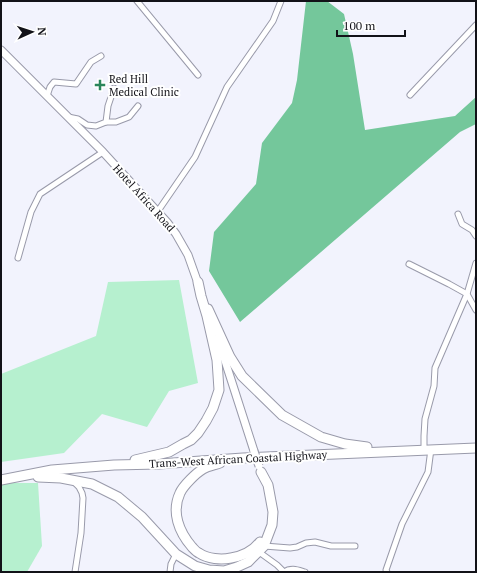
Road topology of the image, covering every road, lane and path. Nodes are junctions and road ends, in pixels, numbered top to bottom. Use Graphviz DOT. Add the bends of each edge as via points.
graph roads {
  1 [pos="137,1"];
  2 [pos="281,1"];
  3 [pos="476,25"];
  4 [pos="1,50"];
  5 [pos="101,56"];
  6 [pos="198,75"];
  7 [pos="114,88"];
  8 [pos="410,95"];
  9 [pos="47,96"];
  10 [pos="138,106"];
  11 [pos="68,117"];
  12 [pos="106,122"];
  13 [pos="103,152"];
  14 [pos="158,211"];
  15 [pos="458,214"];
  16 [pos="476,236"];
  17 [pos="18,258"];
  18 [pos="476,263"];
  19 [pos="409,264"];
  20 [pos="198,282"];
  21 [pos="467,294"];
  22 [pos="208,309"];
  23 [pos="476,310"];
  24 [pos="476,448"];
  25 [pos="424,449"];
  26 [pos="243,458"];
  27 [pos="114,465"];
  28 [pos="260,469"];
  29 [pos="20,476"];
  30 [pos="1,480"];
  31 [pos="72,480"];
  32 [pos="354,546"];
  33 [pos="262,549"];
  34 [pos="176,554"];
  35 [pos="224,571"];
  36 [pos="75,572"];
  37 [pos="170,572"];
  38 [pos="284,572"];
  39 [pos="306,572"];
  40 [pos="387,572"];
  1 -- 6 [label="street"];
  2 -- 14 [label="street" via="273,21 227,87 195,158"];
  3 -- 8 [label="street"];
  4 -- 9 [label="street, Hotel Africa Road"];
  5 -- 9 [label="street" via="91,62 76,84 54,82"];
  7 -- 12 [label="street"];
  9 -- 11 [label="street, Hotel Africa Road"];
  10 -- 12 [label="street" via="129,117 116,122"];
  11 -- 12 [label="street" via="78,119 87,125 96,126"];
  11 -- 13 [label="street, Hotel Africa Road"];
  13 -- 14 [label="street, Hotel Africa Road"];
  13 -- 17 [label="street" via="40,194 31,212"];
  14 -- 20 [label="street, Hotel Africa Road" via="168,222 188,255"];
  15 -- 16 [label="street" via="462,224"];
  18 -- 21 [label="street"];
  19 -- 21 [label="street"];
  20 -- 22 [label="street, Hotel Africa Road"];
  20 -- 27 [label="highway" via="217,360 219,390 213,408 191,440 169,452"];
  21 -- 23 [label="street"];
  21 -- 25 [label="street" via="435,368 434,386 425,419"];
  22 -- 25 [label="highway" via="230,357 242,376 282,415 321,437 345,444 372,448"];
  22 -- 28 [label="street, Hotel Africa Road, bridge"];
  24 -- 25 [label="highway, Trans-West African Coastal Highway"];
  25 -- 26 [label="highway, Trans-West African Coastal Highway"];
  25 -- 40 [label="street" via="428,472 402,524"];
  26 -- 27 [label="highway, Trans-West African Coastal Highway"];
  26 -- 28 [label="highway" via="203,469 180,493 176,517 181,532 198,553 211,558 225,559 241,557 256,548 268,526 269,514 266,486"];
  27 -- 29 [label="highway, Trans-West African Coastal Highway" via="52,470"];
  28 -- 33 [label="highway" via="268,485 273,512 272,524"];
  29 -- 30 [label="highway, Trans-West African Coastal Highway"];
  29 -- 31 [label="highway"];
  31 -- 34 [label="highway" via="92,484 118,497 142,517"];
  31 -- 36 [label="street" via="79,487 83,498"];
  32 -- 33 [label="street" via="331,546 315,542 290,548"];
  33 -- 35 [label="highway" via="248,562"];
  33 -- 38 [label="street"];
  34 -- 35 [label="highway" via="195,566"];
  34 -- 37 [label="street"];
  38 -- 39 [label="street" via="287,569"];
}
